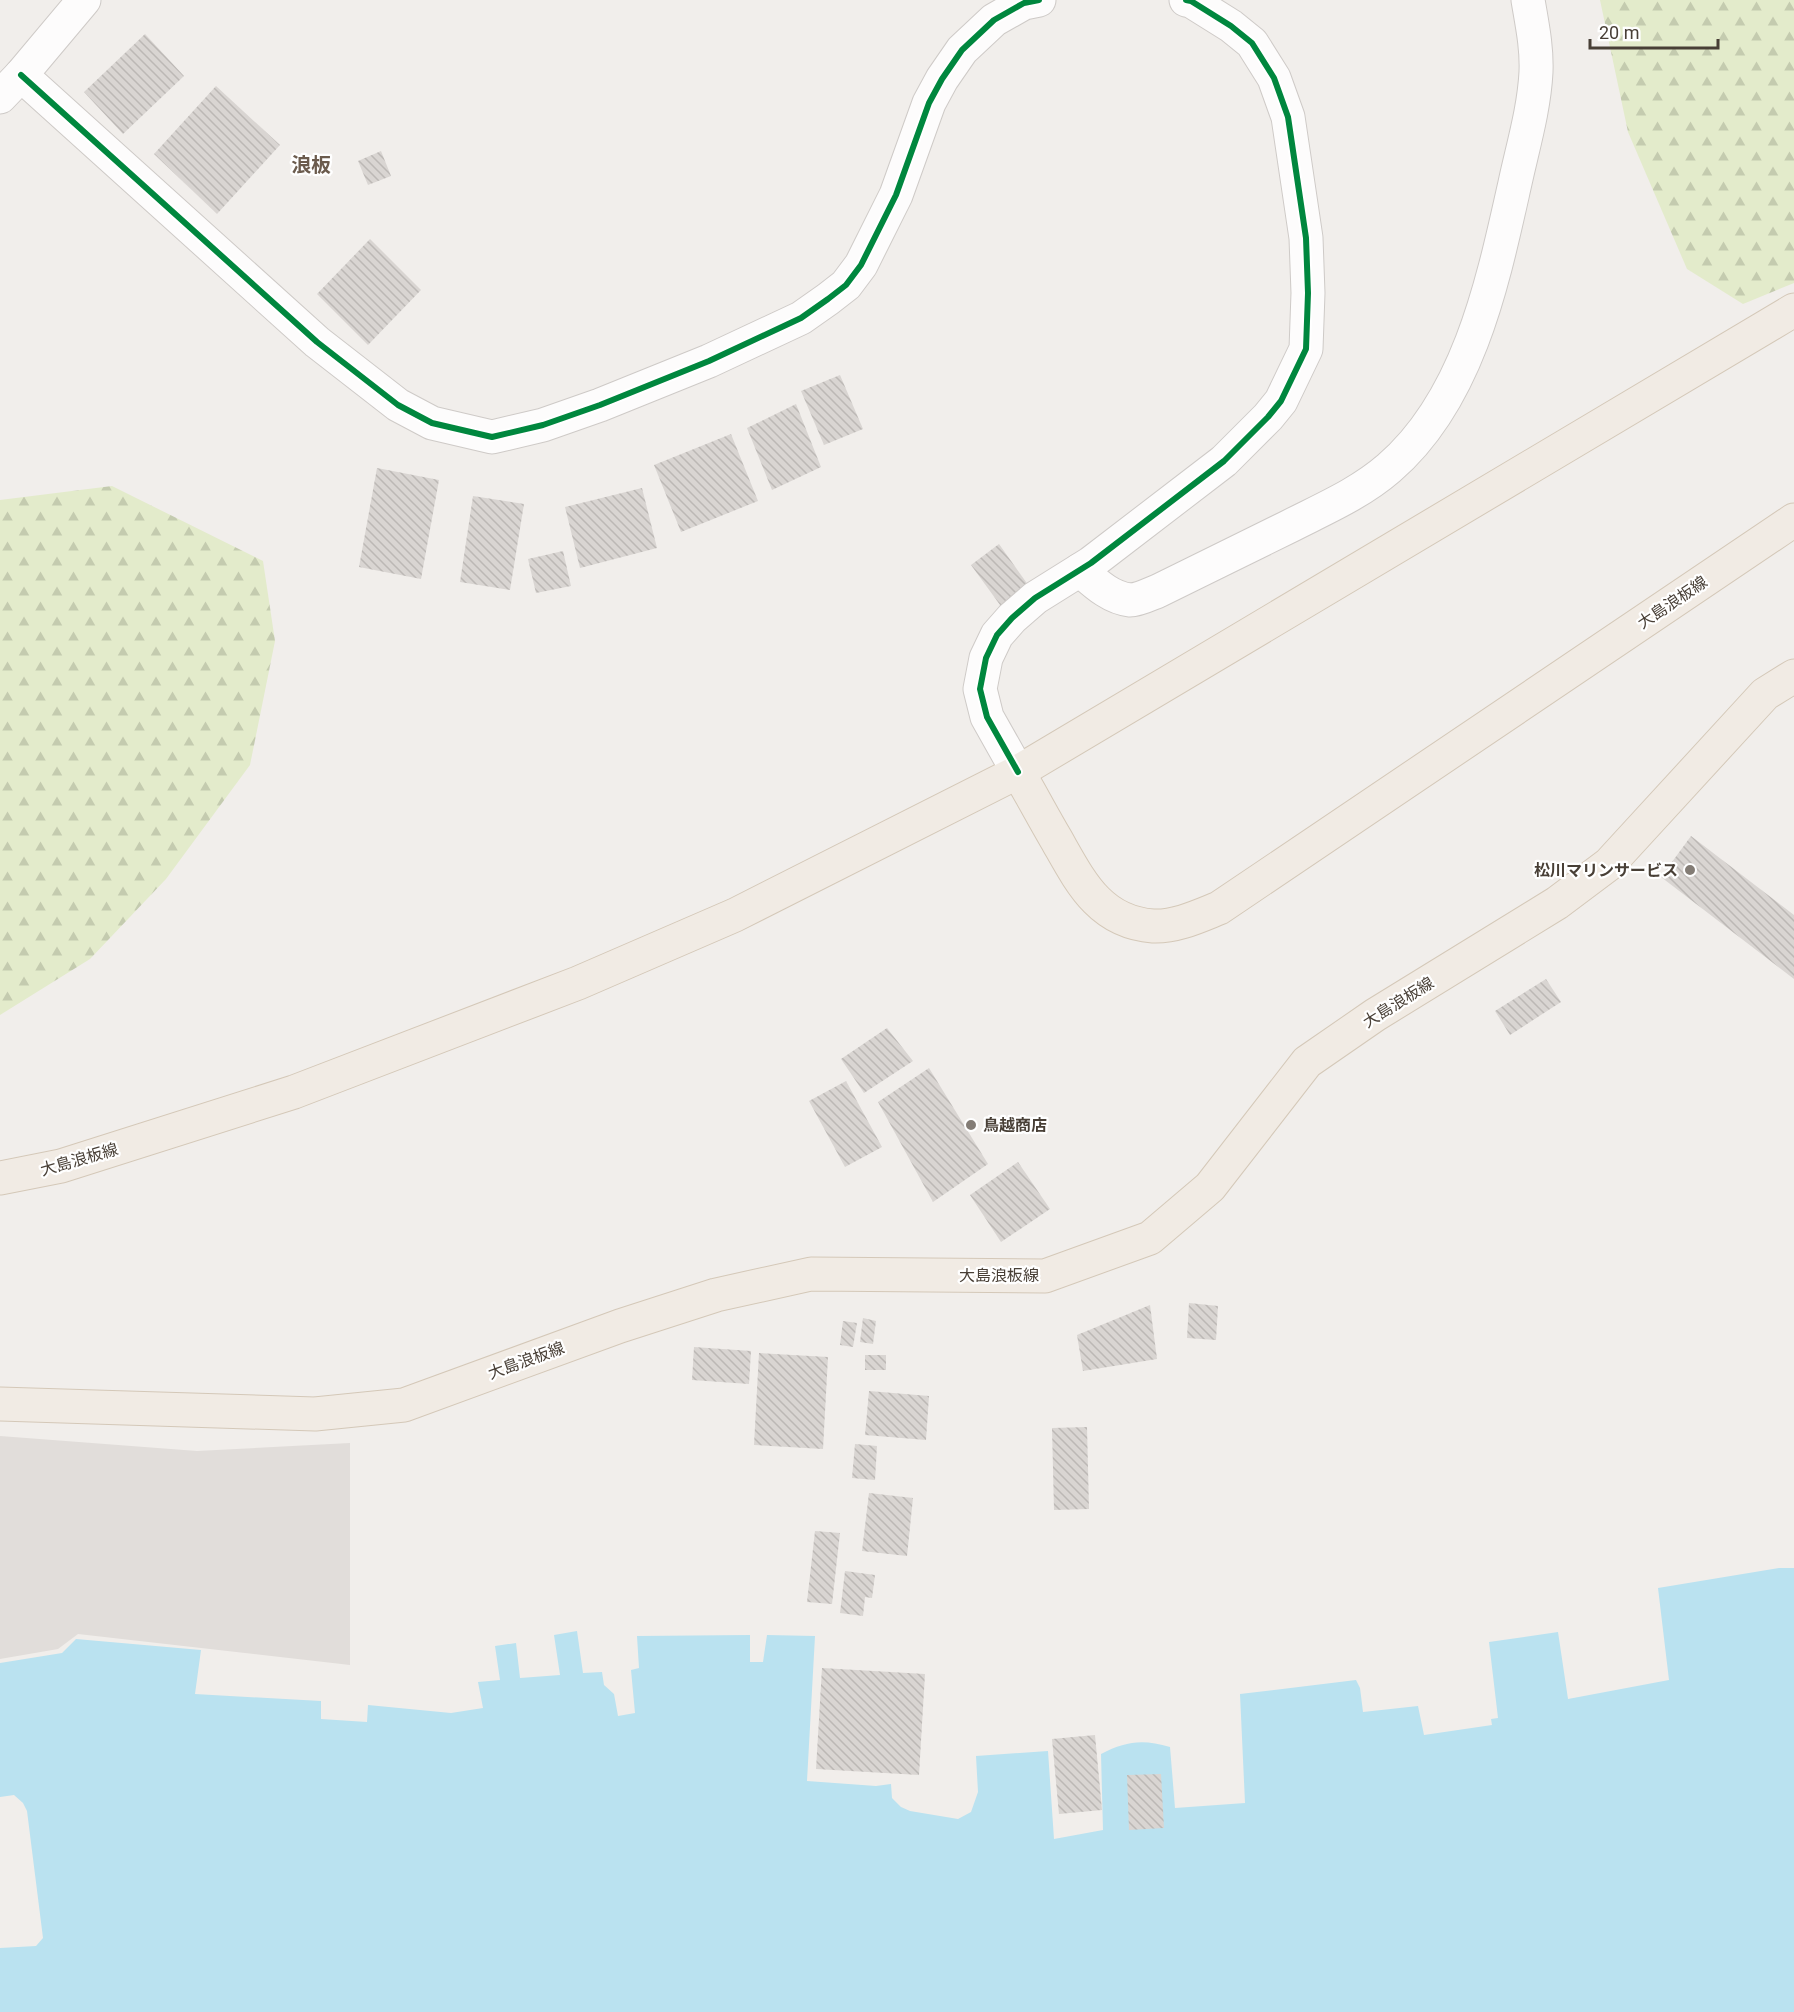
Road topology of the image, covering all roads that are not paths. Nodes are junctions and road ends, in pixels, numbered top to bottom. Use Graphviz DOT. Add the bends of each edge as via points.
graph roads {
  1 [pos="84,0"];
  2 [pos="1039,0"];
  3 [pos="1186,0"];
  4 [pos="1528,0"];
  5 [pos="10,86"];
  6 [pos="1794,310"];
  7 [pos="1794,520"];
  8 [pos="1080,570"];
  9 [pos="1794,676"];
  10 [pos="1018,772"];
  11 [pos="0,1179"];
  12 [pos="0,1404"];
  1 -- 5 [label="street"];
  2 -- 5 [label="street" via="1024,3 994,20 962,50 942,79 929,103 896,195 861,266 846,285 801,318 666,378 543,425 492,437 432,423 398,405"];
  3 -- 8 [label="street" via="1252,43 1274,78 1288,117 1306,238 1306,349 1281,401 1247,439 1224,461"];
  4 -- 8 [label="street" via="1535,40 1533,105 1494,273 1459,373 1405,453 1358,492 1140,598 1129,600 1106,592"];
  6 -- 10 [label="main road, 大島浪板線"];
  7 -- 10 [label="main road, 大島浪板線" via="1229,902 1187,921 1155,926 1127,922 1105,908 1084,888"];
  8 -- 10 [label="street" via="1035,598 1012,618 986,658 980,689 987,717"];
  9 -- 12 [label="main road, 大島浪板線" via="1765,694 1609,864 1557,903 1375,1015 1307,1062 1210,1187 1150,1238 1046,1276 811,1274 726,1292 404,1404 315,1414"];
  10 -- 11 [label="main road, 大島浪板線" via="735,915 578,983 294,1092 61,1166"];
}
